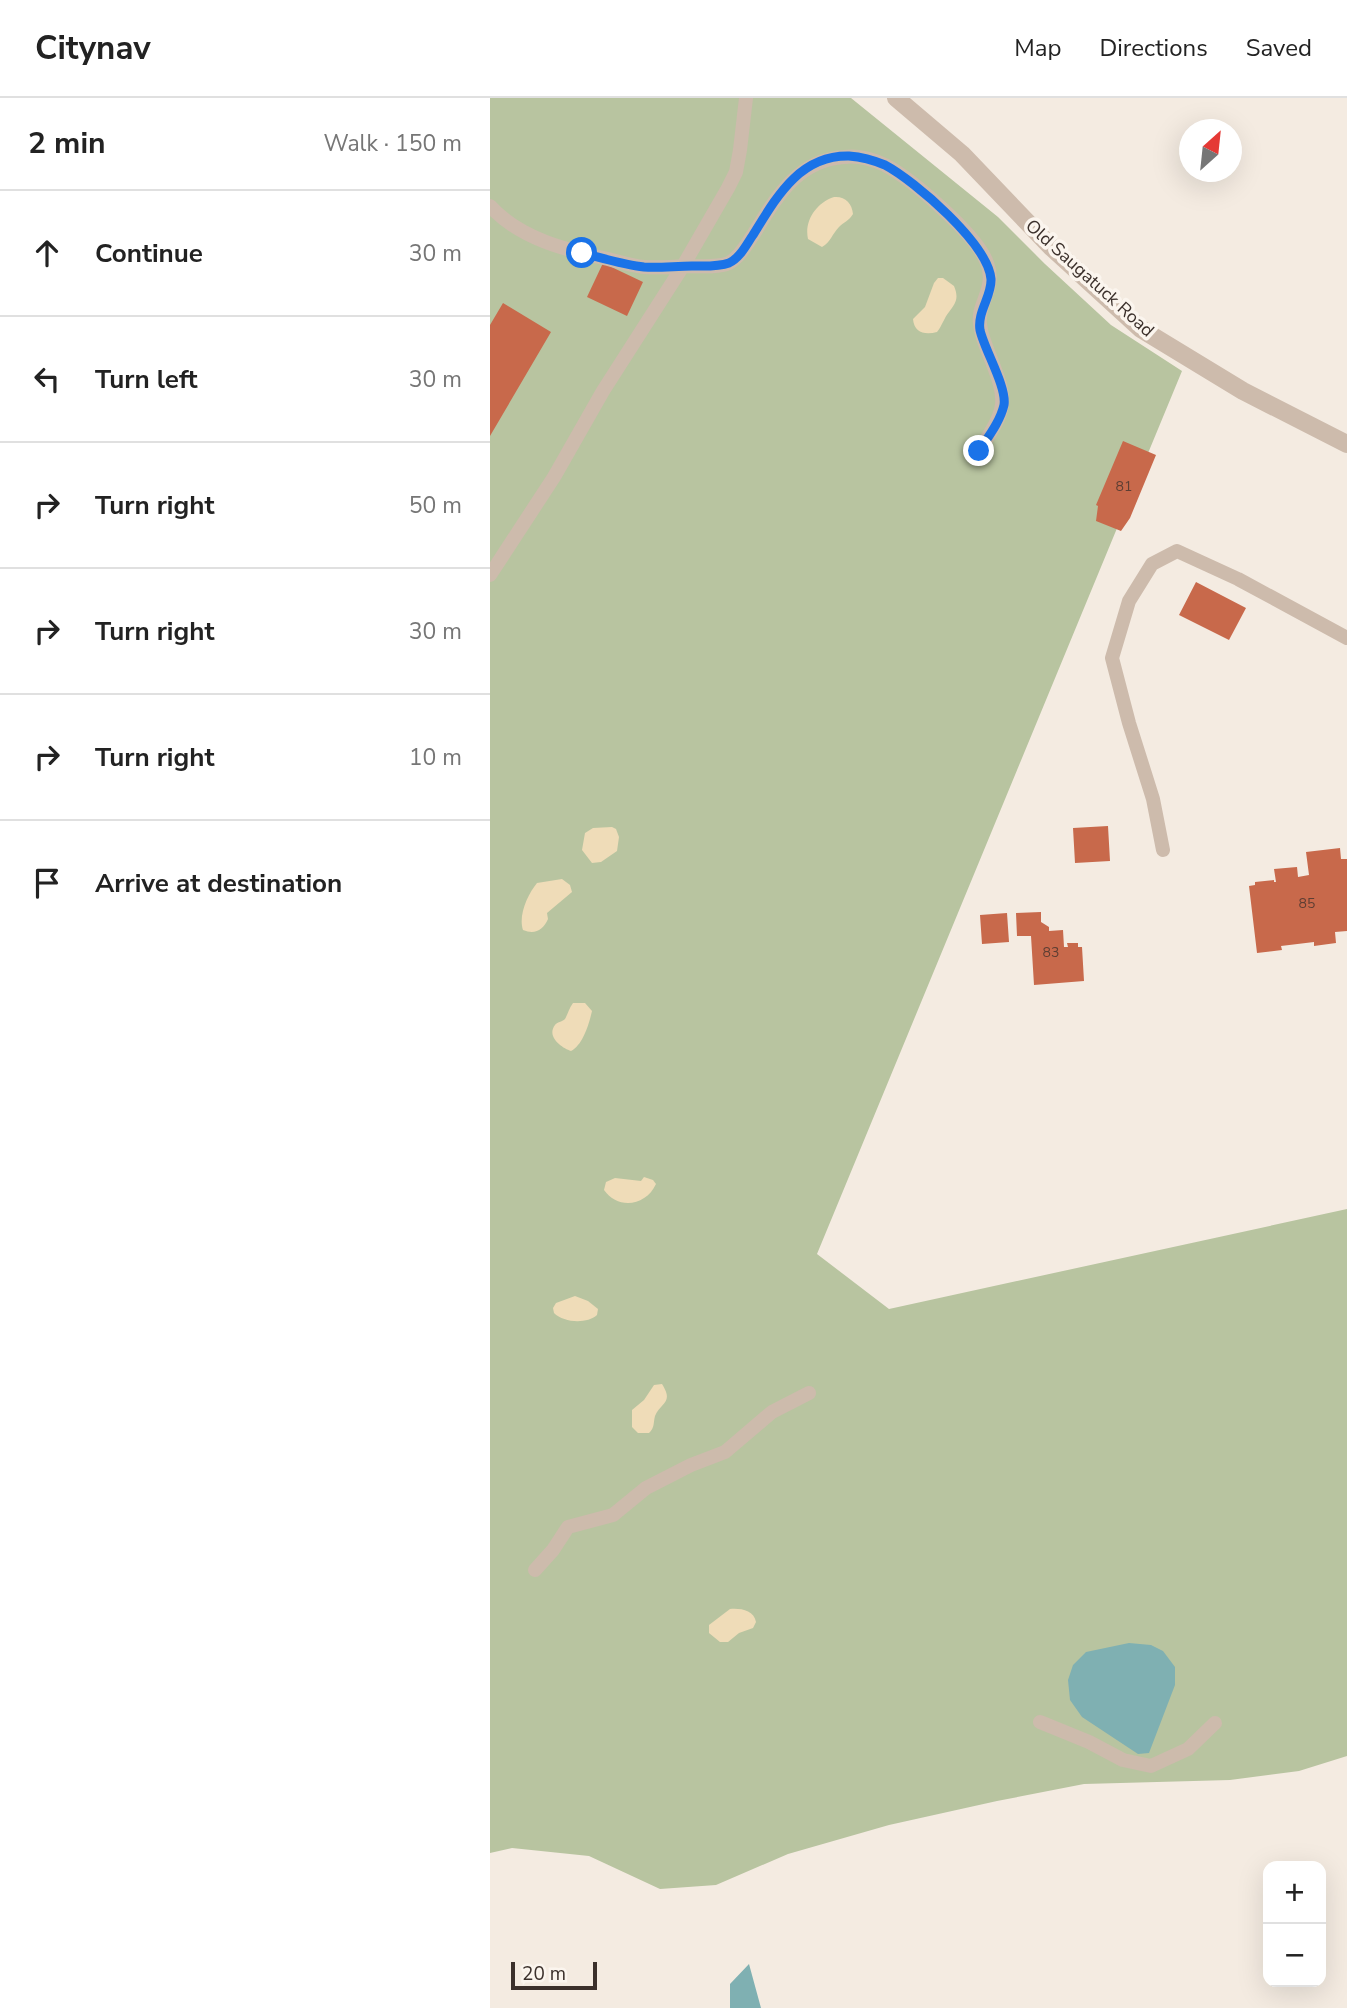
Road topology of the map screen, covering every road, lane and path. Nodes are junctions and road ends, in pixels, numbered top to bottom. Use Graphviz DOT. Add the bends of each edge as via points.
graph roads {
  1 [pos="746,98"];
  2 [pos="896,98"];
  3 [pos="490,206"];
  4 [pos="683,266"];
  5 [pos="1347,444"];
  6 [pos="979,451"];
  7 [pos="490,575"];
  8 [pos="1347,638"];
  9 [pos="1163,850"];
  10 [pos="809,1393"];
  11 [pos="535,1570"];
  12 [pos="1040,1721"];
  13 [pos="1215,1723"];
  1 -- 4 [label="lane" via="736,172"];
  2 -- 5 [label="street, Old Saugatuck Road" via="962,154 1051,247 1141,329 1243,391"];
  3 -- 4 [label="lane" via="514,227 540,240 643,267"];
  4 -- 6 [label="lane" via="728,263 740,255 779,194 814,163 846,156 866,158 904,176 959,226 987,263 991,281 979,321 1004,402 999,420"];
  4 -- 7 [label="lane"];
  8 -- 9 [label="lane" via="1177,551 1152,564 1129,601 1112,658"];
  10 -- 11 [label="lane" via="772,1412 725,1452 646,1488 613,1516 568,1527"];
  12 -- 13 [label="lane" via="1123,1760 1151,1766 1188,1749"];
}
